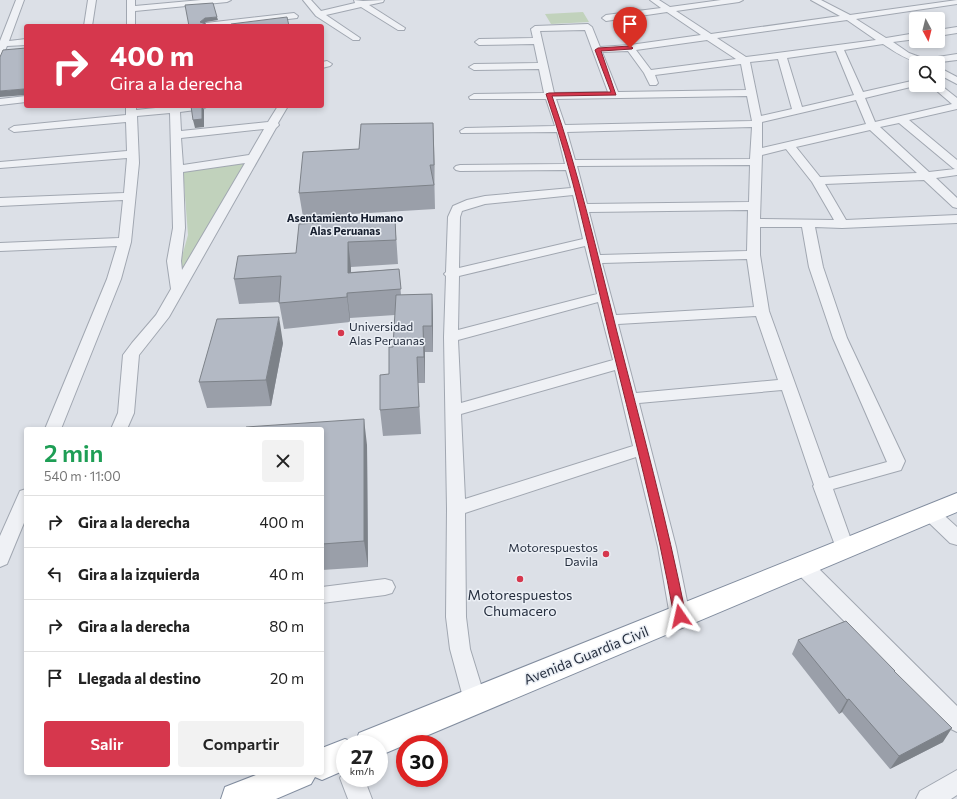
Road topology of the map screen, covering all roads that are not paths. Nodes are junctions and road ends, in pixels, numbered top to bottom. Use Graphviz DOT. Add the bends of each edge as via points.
graph roads {
  1 [pos="20,0"];
  2 [pos="92,0"];
  3 [pos="227,0"];
  4 [pos="307,0"];
  5 [pos="380,0"];
  6 [pos="654,0"];
  7 [pos="739,0"];
  8 [pos="814,0"];
  9 [pos="358,2"];
  10 [pos="131,4"];
  11 [pos="952,4"];
  12 [pos="669,10"];
  13 [pos="224,12"];
  14 [pos="318,14"];
  15 [pos="294,16"];
  16 [pos="848,17"];
  17 [pos="606,18"];
  18 [pos="88,24"];
  19 [pos="131,24"];
  20 [pos="209,24"];
  21 [pos="401,28"];
  22 [pos="957,30"];
  23 [pos="945,32"];
  24 [pos="708,36"];
  25 [pos="909,37"];
  26 [pos="356,38"];
  27 [pos="538,41"];
  28 [pos="885,41"];
  29 [pos="24,42"];
  30 [pos="479,42"];
  31 [pos="2,44"];
  32 [pos="630,48"];
  33 [pos="839,48"];
  34 [pos="598,50"];
  35 [pos="0,53"];
  36 [pos="782,56"];
  37 [pos="906,56"];
  38 [pos="909,57"];
  39 [pos="957,57"];
  40 [pos="945,59"];
  41 [pos="909,60"];
  42 [pos="745,61"];
  43 [pos="542,66"];
  44 [pos="474,67"];
  45 [pos="649,73"];
  46 [pos="945,74"];
  47 [pos="957,81"];
  48 [pos="909,85"];
  49 [pos="752,92"];
  50 [pos="944,92"];
  51 [pos="658,93"];
  52 [pos="549,94"];
  53 [pos="614,94"];
  54 [pos="859,96"];
  55 [pos="474,97"];
  56 [pos="24,99"];
  57 [pos="0,102"];
  58 [pos="957,103"];
  59 [pos="957,106"];
  60 [pos="184,108"];
  61 [pos="282,108"];
  62 [pos="175,109"];
  63 [pos="798,110"];
  64 [pos="131,113"];
  65 [pos="901,119"];
  66 [pos="757,122"];
  67 [pos="274,124"];
  68 [pos="872,126"];
  69 [pos="560,128"];
  70 [pos="14,129"];
  71 [pos="465,131"];
  72 [pos="177,135"];
  73 [pos="789,146"];
  74 [pos="132,154"];
  75 [pos="254,158"];
  76 [pos="756,158"];
  77 [pos="0,165"];
  78 [pos="570,165"];
  79 [pos="957,166"];
  80 [pos="460,168"];
  81 [pos="177,169"];
  82 [pos="957,172"];
  83 [pos="928,176"];
  84 [pos="816,181"];
  85 [pos="577,191"];
  86 [pos="130,196"];
  87 [pos="0,202"];
  88 [pos="957,204"];
  89 [pos="755,206"];
  90 [pos="582,208"];
  91 [pos="957,218"];
  92 [pos="754,223"];
  93 [pos="808,224"];
  94 [pos="842,224"];
  95 [pos="591,241"];
  96 [pos="125,242"];
  97 [pos="0,247"];
  98 [pos="753,255"];
  99 [pos="595,259"];
  100 [pos="451,274"];
  101 [pos="178,290"];
  102 [pos="604,296"];
  103 [pos="762,311"];
  104 [pos="610,320"];
  105 [pos="451,337"];
  106 [pos="621,363"];
  107 [pos="787,384"];
  108 [pos="630,399"];
  109 [pos="452,411"];
  110 [pos="54,427"];
  111 [pos="120,427"];
  112 [pos="642,449"];
  113 [pos="822,486"];
  114 [pos="24,501"];
  115 [pos="957,502"];
  116 [pos="456,509"];
  117 [pos="930,513"];
  118 [pos="957,538"];
  119 [pos="845,548"];
  120 [pos="0,559"];
  121 [pos="803,566"];
  122 [pos="385,588"];
  123 [pos="324,595"];
  124 [pos="680,616"];
  125 [pos="475,701"];
  126 [pos="957,721"];
  127 [pos="388,737"];
  128 [pos="336,759"];
  129 [pos="324,763"];
  130 [pos="295,775"];
  131 [pos="957,782"];
  132 [pos="355,787"];
  133 [pos="237,799"];
  134 [pos="360,799"];
  135 [pos="928,799"];
  1 -- 31 [label="street"];
  2 -- 18 [label="street"];
  3 -- 13 [label="street"];
  4 -- 14 [label="street"];
  5 -- 9 [label="street"];
  6 -- 12 [label="street"];
  7 -- 12 [label="street"];
  8 -- 16 [label="street"];
  9 -- 14 [label="street"];
  9 -- 21 [label="street"];
  10 -- 13 [label="street"];
  10 -- 19 [label="street"];
  11 -- 16 [label="street"];
  12 -- 17 [label="street"];
  12 -- 24 [label="street"];
  13 -- 15 [label="street"];
  13 -- 20 [label="street"];
  14 -- 26 [label="street"];
  16 -- 24 [label="street"];
  16 -- 28 [label="street"];
  22 -- 23 [label="street"];
  24 -- 32 [label="street"];
  24 -- 42 [label="street"];
  25 -- 28 [label="street"];
  27 -- 30 [label="street"];
  27 -- 34 [label="street" via="534,29 588,27"];
  27 -- 43 [label="street"];
  28 -- 33 [label="street"];
  28 -- 37 [label="street"];
  29 -- 31 [label="street"];
  31 -- 35 [label="street"];
  32 -- 34 [label="street"];
  32 -- 45 [label="street"];
  33 -- 36 [label="street"];
  33 -- 54 [label="street"];
  34 -- 53 [label="street"];
  36 -- 42 [label="street"];
  36 -- 63 [label="street"];
  37 -- 38 [label="street"];
  37 -- 41 [label="street"];
  39 -- 40 [label="street"];
  42 -- 45 [label="street"];
  42 -- 49 [label="street"];
  43 -- 44 [label="street"];
  43 -- 52 [label="street"];
  45 -- 51 [label="street"];
  46 -- 47 [label="street"];
  48 -- 54 [label="street"];
  49 -- 51 [label="street"];
  49 -- 66 [label="street"];
  50 -- 58 [label="street"];
  51 -- 53 [label="street"];
  52 -- 53 [label="street"];
  52 -- 55 [label="street"];
  52 -- 69 [label="street"];
  54 -- 63 [label="street"];
  54 -- 68 [label="street"];
  56 -- 57 [label="street"];
  59 -- 65 [label="street"];
  60 -- 62 [label="street"];
  61 -- 67 [label="street"];
  62 -- 64 [label="street"];
  62 -- 72 [label="street"];
  63 -- 66 [label="street"];
  64 -- 70 [label="street"];
  64 -- 74 [label="street"];
  65 -- 68 [label="street"];
  65 -- 79 [label="street"];
  66 -- 69 [label="street"];
  66 -- 76 [label="street"];
  67 -- 72 [label="street"];
  67 -- 75 [label="street"];
  68 -- 73 [label="street"];
  68 -- 83 [label="street"];
  69 -- 71 [label="street"];
  69 -- 78 [label="street"];
  72 -- 81 [label="street"];
  73 -- 76 [label="street"];
  73 -- 84 [label="street"];
  74 -- 77 [label="street"];
  74 -- 86 [label="street"];
  75 -- 81 [label="street"];
  75 -- 101 [label="street"];
  76 -- 78 [label="street"];
  76 -- 89 [label="street"];
  78 -- 80 [label="street"];
  78 -- 85 [label="street"];
  81 -- 101 [label="street" via="179,228 174,261"];
  82 -- 83 [label="street"];
  83 -- 84 [label="street"];
  83 -- 88 [label="street"];
  84 -- 94 [label="street"];
  85 -- 90 [label="street"];
  85 -- 100 [label="street" via="485,200 456,210"];
  86 -- 87 [label="street"];
  86 -- 96 [label="street"];
  89 -- 90 [label="street"];
  89 -- 92 [label="street"];
  90 -- 95 [label="street"];
  91 -- 94 [label="street"];
  92 -- 93 [label="street"];
  92 -- 98 [label="street"];
  93 -- 94 [label="street"];
  93 -- 113 [label="street" via="816,267 840,338 896,461 895,466"];
  95 -- 99 [label="street"];
  95 -- 100 [label="street"];
  96 -- 97 [label="street"];
  96 -- 110 [label="street" via="114,279"];
  98 -- 99 [label="street"];
  98 -- 103 [label="street"];
  99 -- 102 [label="street"];
  100 -- 105 [label="street"];
  101 -- 111 [label="street" via="162,317 131,355 126,413"];
  102 -- 104 [label="street"];
  102 -- 105 [label="street"];
  103 -- 104 [label="street"];
  103 -- 107 [label="street"];
  104 -- 106 [label="street"];
  105 -- 109 [label="street"];
  106 -- 108 [label="street"];
  106 -- 109 [label="street"];
  107 -- 108 [label="street"];
  107 -- 113 [label="street"];
  108 -- 112 [label="street"];
  109 -- 116 [label="street"];
  112 -- 116 [label="street"];
  112 -- 124 [label="street" via="667,547"];
  113 -- 119 [label="street"];
  114 -- 120 [label="street"];
  115 -- 117 [label="highway, Avenida Guardia Civil"];
  116 -- 125 [label="street" via="456,617 460,649"];
  117 -- 118 [label="street"];
  117 -- 119 [label="highway, Avenida Guardia Civil"];
  119 -- 121 [label="highway, Avenida Guardia Civil"];
  121 -- 124 [label="highway, Avenida Guardia Civil"];
  121 -- 126 [label="street"];
  122 -- 123 [label="street"];
  124 -- 125 [label="highway, Avenida Guardia Civil"];
  125 -- 127 [label="highway, Avenida Guardia Civil"];
  128 -- 129 [label="highway"];
  130 -- 133 [label="highway"];
  131 -- 135 [label="street"];
  132 -- 134 [label="street"];
}
